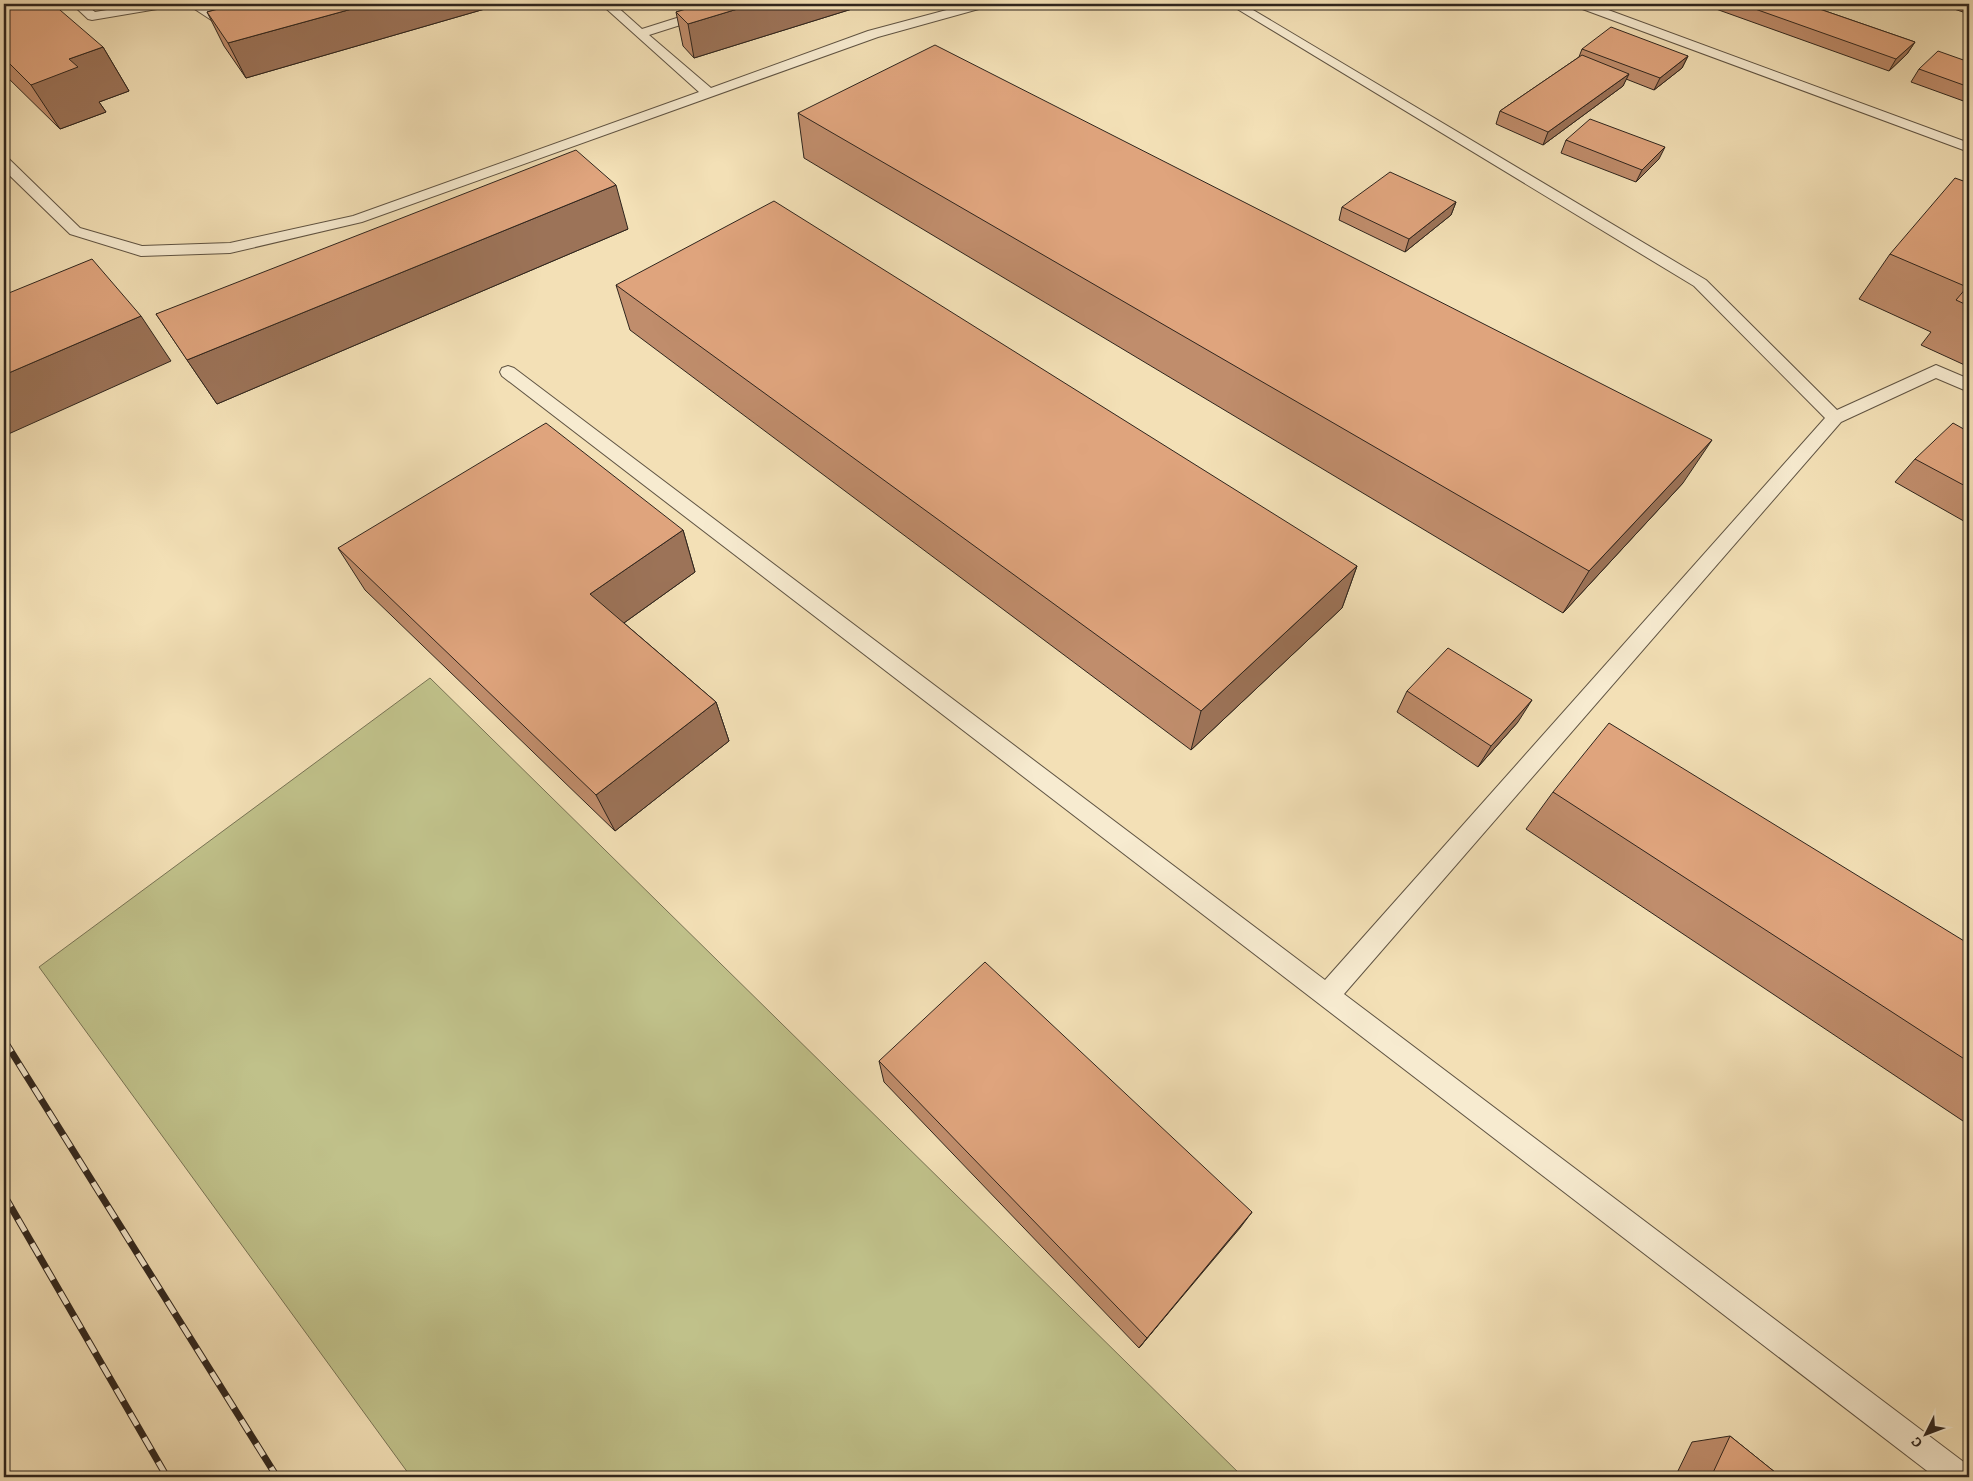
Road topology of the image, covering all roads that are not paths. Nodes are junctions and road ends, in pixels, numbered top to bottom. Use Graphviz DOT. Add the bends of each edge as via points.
graph roads {
  1 [pos="78,4"];
  2 [pos="163,4"];
  3 [pos="193,4"];
  4 [pos="608,4"];
  5 [pos="733,4"];
  6 [pos="982,4"];
  7 [pos="1235,4"];
  8 [pos="1580,4"];
  9 [pos="243,25"];
  10 [pos="640,34"];
  11 [pos="709,93"];
  12 [pos="1969,148"];
  13 [pos="4,162"];
  14 [pos="508,372"];
  15 [pos="1969,386"];
  16 [pos="1835,418"];
  17 [pos="1327,995"];
  18 [pos="1959,1477"];
  1 -- 2 [label="lane" via="92,16"];
  3 -- 9 [label="lane" via="233,28"];
  4 -- 10 [label="lane"];
  5 -- 10 [label="lane"];
  6 -- 11 [label="lane" via="873,34"];
  7 -- 16 [label="lane" via="1700,283"];
  8 -- 12 [label="lane"];
  10 -- 11 [label="lane"];
  11 -- 13 [label="lane" via="357,219 230,248 141,251 74,231"];
  14 -- 17 [label="lane"];
  15 -- 16 [label="lane" via="1936,371"];
  16 -- 17 [label="lane"];
  17 -- 18 [label="lane"];
}
